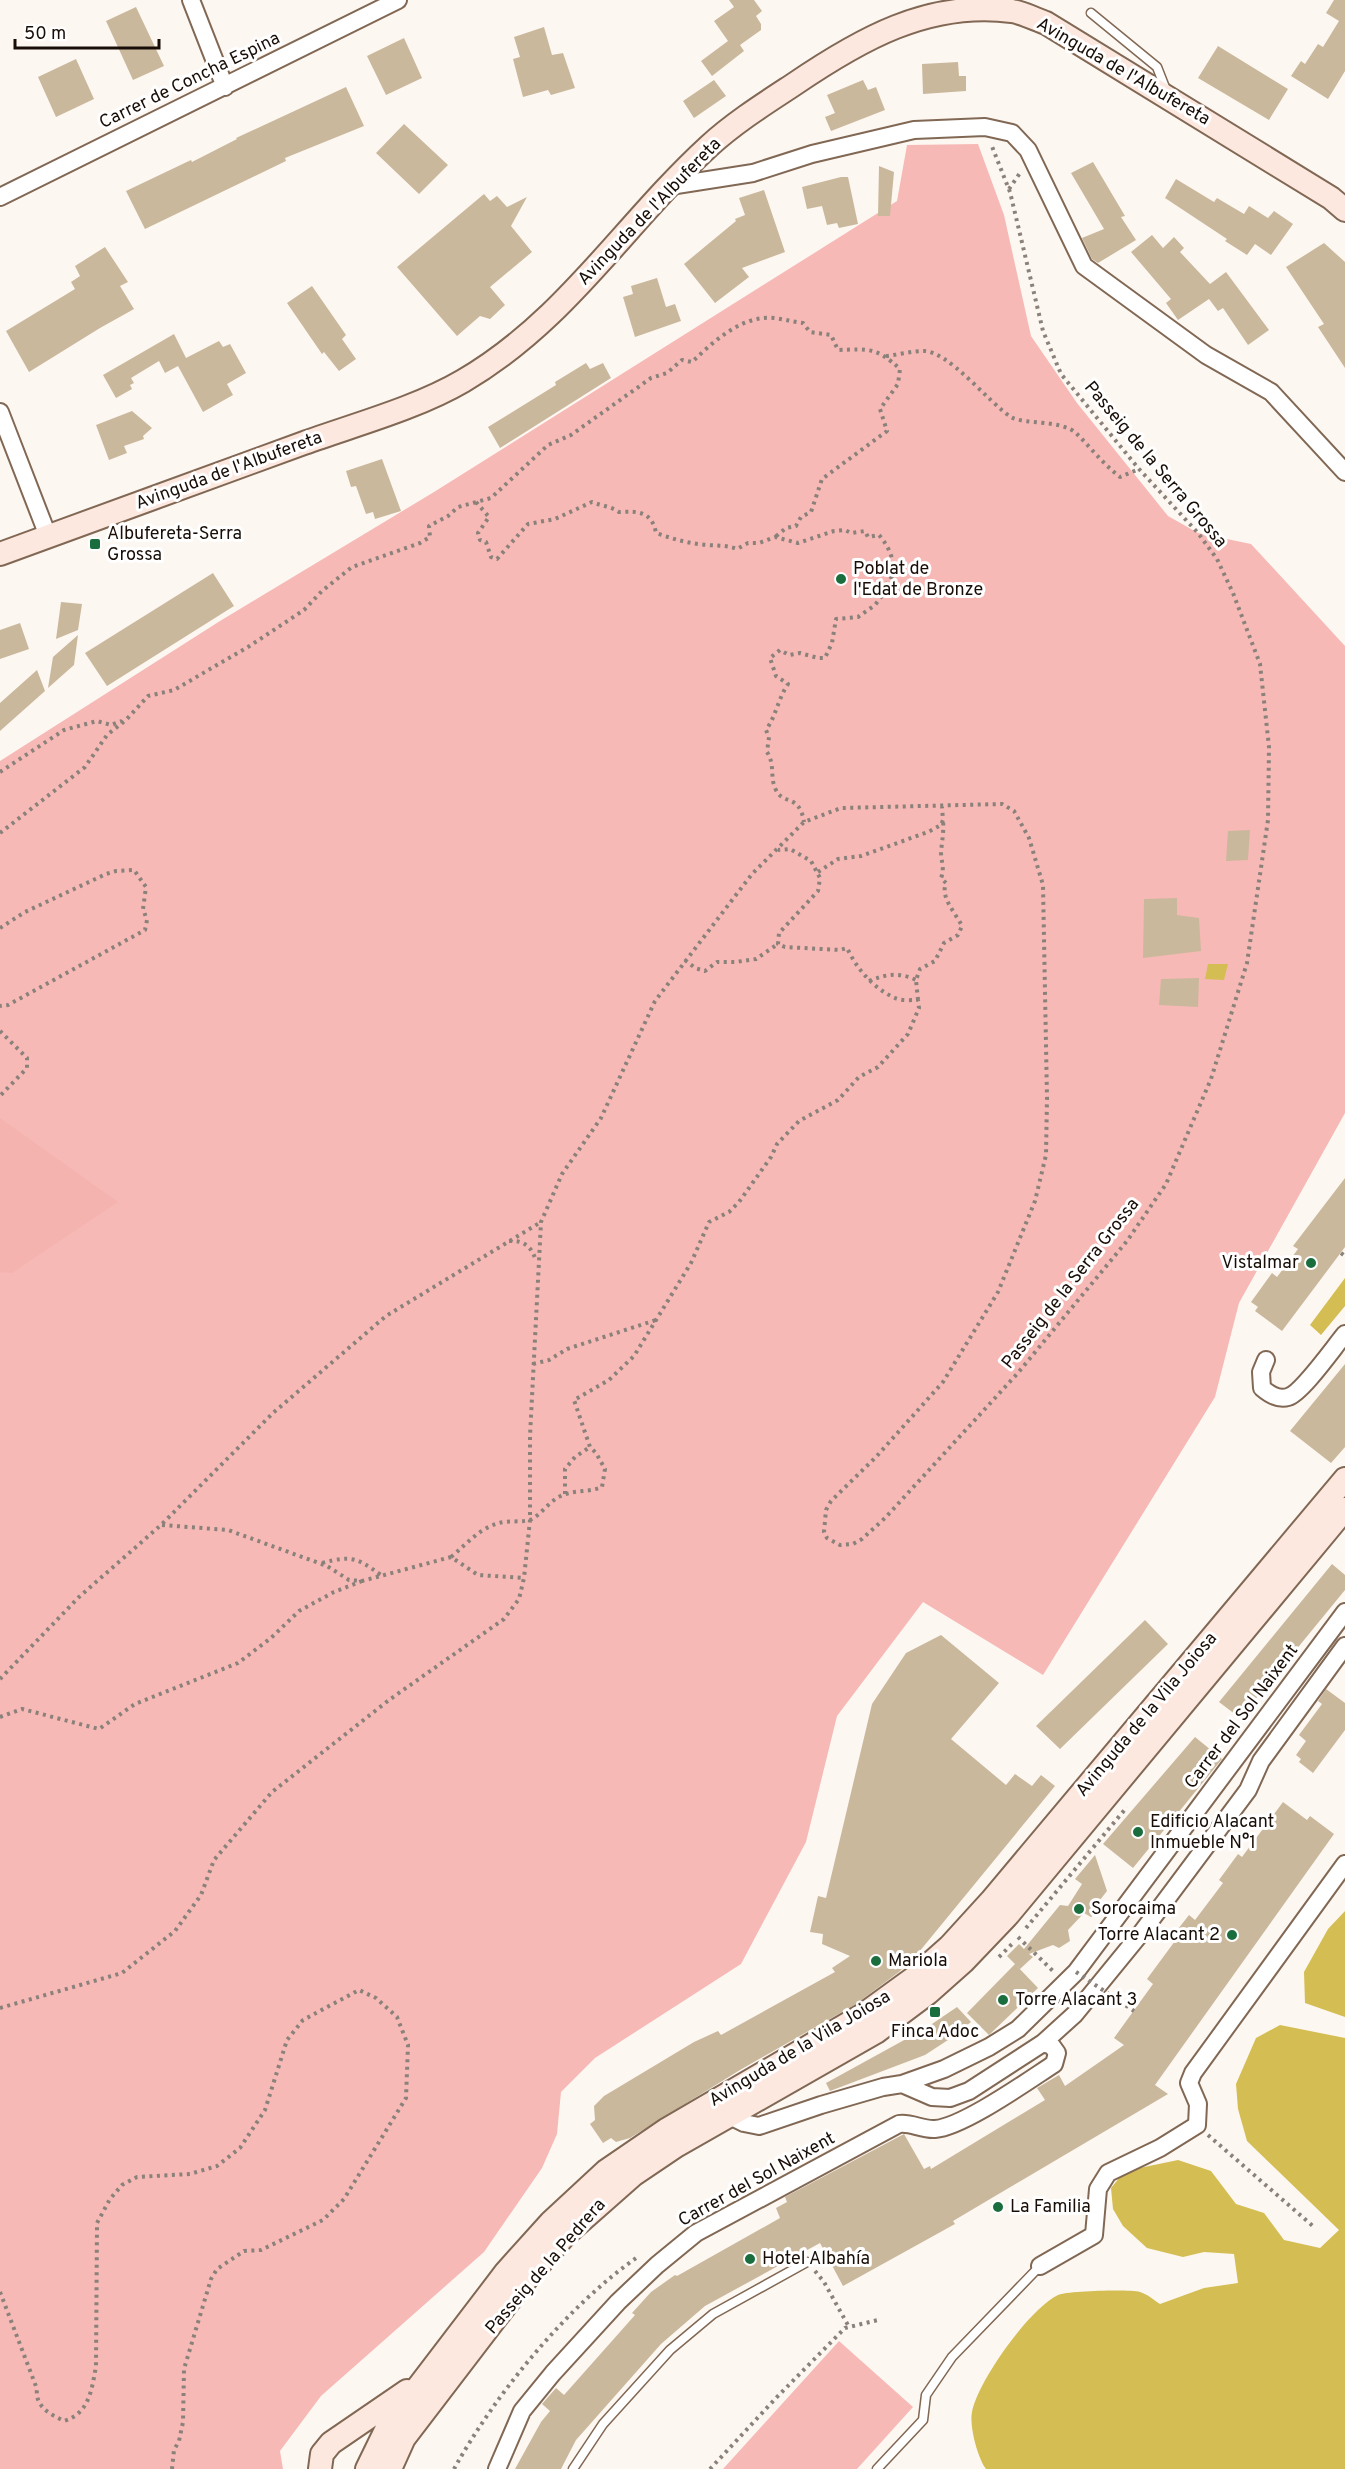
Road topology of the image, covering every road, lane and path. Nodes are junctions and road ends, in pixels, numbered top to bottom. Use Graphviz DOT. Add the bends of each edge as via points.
graph roads {
  1 [pos="191,0"];
  2 [pos="398,0"];
  3 [pos="1091,13"];
  4 [pos="225,87"];
  5 [pos="1168,96"];
  6 [pos="985,127"];
  7 [pos="670,186"];
  8 [pos="0,197"];
  9 [pos="1345,210"];
  10 [pos="885,356"];
  11 [pos="0,412"];
  12 [pos="1139,469"];
  13 [pos="1345,472"];
  14 [pos="476,502"];
  15 [pos="48,536"];
  16 [pos="775,537"];
  17 [pos="0,554"];
  18 [pos="126,720"];
  19 [pos="0,772"];
  20 [pos="942,807"];
  21 [pos="944,820"];
  22 [pos="804,822"];
  23 [pos="0,833"];
  24 [pos="777,850"];
  25 [pos="818,872"];
  26 [pos="0,928"];
  27 [pos="778,944"];
  28 [pos="685,960"];
  29 [pos="916,980"];
  30 [pos="869,981"];
  31 [pos="918,1000"];
  32 [pos="0,1006"];
  33 [pos="0,1031"];
  34 [pos="0,1096"];
  35 [pos="541,1222"];
  36 [pos="508,1241"];
  37 [pos="538,1264"];
  38 [pos="657,1320"];
  39 [pos="1345,1334"];
  40 [pos="1266,1360"];
  41 [pos="533,1364"];
  42 [pos="590,1447"];
  43 [pos="1345,1479"];
  44 [pos="565,1494"];
  45 [pos="1345,1509"];
  46 [pos="530,1520"];
  47 [pos="161,1525"];
  48 [pos="451,1557"];
  49 [pos="321,1564"];
  50 [pos="381,1575"];
  51 [pos="524,1578"];
  52 [pos="362,1581"];
  53 [pos="1345,1612"];
  54 [pos="1345,1646"];
  55 [pos="0,1679"];
  56 [pos="0,1717"];
  57 [pos="1345,1864"];
  58 [pos="1018,1937"];
  59 [pos="1068,1975"];
  60 [pos="0,2008"];
  61 [pos="1134,2011"];
  62 [pos="1043,2043"];
  63 [pos="944,2068"];
  64 [pos="902,2084"];
  65 [pos="950,2098"];
  66 [pos="728,2115"];
  67 [pos="1197,2125"];
  68 [pos="1314,2227"];
  69 [pos="807,2262"];
  70 [pos="1040,2266"];
  71 [pos="0,2292"];
  72 [pos="878,2320"];
  73 [pos="849,2327"];
  74 [pos="423,2380"];
  75 [pos="172,2469"];
  76 [pos="320,2469"];
  77 [pos="367,2469"];
  78 [pos="390,2469"];
  79 [pos="497,2469"];
  80 [pos="573,2469"];
  81 [pos="710,2469"];
  82 [pos="877,2469"];
  1 -- 4 [label="street"];
  2 -- 4 [label="street, Carrer de Concha Espina"];
  3 -- 5 [label="lane" via="1157,67"];
  4 -- 8 [label="street, Carrer de Concha Espina"];
  5 -- 7 [label="main road, Avinguda de l'Albufereta" via="1046,23 1013,11 952,10 921,15 860,42 751,113 710,145"];
  5 -- 9 [label="main road, Avinguda de l'Albufereta"];
  6 -- 7 [label="street" via="914,130 812,154 753,173"];
  6 -- 12 [label="path, Passeig de la Serra Grossa" via="1010,192 1043,331 1061,374"];
  6 -- 13 [label="street" via="1012,133 1028,150 1084,266 1206,355 1271,392"];
  7 -- 15 [label="main road, Avinguda de l'Albufereta" via="552,314 511,349 462,382 395,411"];
  10 -- 12 [label="path" via="925,350 972,381 1013,418 1055,425 1077,434 1119,477"];
  10 -- 14 [label="path" via="868,348 838,350 831,335 810,332 803,323 774,318 751,320 692,362 682,360 571,435 548,445 491,498"];
  10 -- 16 [label="path" via="900,369 898,384 880,410 887,430 822,479 811,512"];
  11 -- 15 [label="street"];
  12 -- 20 [label="path, Passeig de la Serra Grossa" via="1217,559 1260,663 1269,747 1268,820 1247,963 1211,1079 1166,1184 1127,1241 1017,1374 885,1518 853,1544 833,1543 823,1524 831,1501 944,1382 998,1292 1035,1201 1046,1155 1040,870 1014,811 1002,804"];
  14 -- 16 [label="path" via="489,517 478,533 480,540 486,542 491,557 497,559 528,524 555,519 592,502 619,512 638,512 654,524 656,533 678,541 737,549"];
  14 -- 18 [label="path" via="458,507 429,526 430,537 420,543 352,567 304,610 182,686 148,696"];
  15 -- 17 [label="main road, Avinguda de l'Albufereta"];
  16 -- 22 [label="path" via="798,543 834,531 865,531 868,537 879,535 893,556 892,573 880,600 858,617 837,619 825,658 789,655 780,650 770,658 776,676 788,684 766,730 767,752 772,760 775,787 782,797 794,801 801,809"];
  18 -- 19 [label="path" via="64,730"];
  18 -- 23 [label="path" via="107,735 85,767"];
  20 -- 21 [label="path"];
  20 -- 22 [label="path" via="841,808"];
  21 -- 25 [label="path" via="928,832 861,856 838,859"];
  21 -- 29 [label="path" via="943,891 962,926 958,935 944,943 935,961 920,969"];
  22 -- 24 [label="path"];
  24 -- 25 [label="path" via="790,849 811,861"];
  24 -- 28 [label="path" via="752,874"];
  25 -- 27 [label="path" via="818,891 779,933"];
  26 -- 32 [label="path" via="25,912 116,870 134,870 146,887 145,930 62,977"];
  27 -- 28 [label="path" via="756,958 717,962 705,971"];
  27 -- 30 [label="path" via="847,948"];
  28 -- 35 [label="path" via="655,1001 601,1118 562,1174"];
  29 -- 30 [label="path" via="891,974"];
  29 -- 31 [label="path"];
  30 -- 31 [label="path" via="896,1000"];
  31 -- 38 [label="path" via="919,1008 908,1034 878,1067 859,1077 838,1100 799,1121 777,1144 740,1202 709,1222 691,1263"];
  33 -- 34 [label="path" via="27,1058 27,1068"];
  35 -- 36 [label="path"];
  35 -- 37 [label="path"];
  36 -- 37 [label="path" via="531,1248"];
  36 -- 47 [label="path" via="386,1316 273,1413"];
  37 -- 41 [label="path"];
  38 -- 41 [label="path"];
  38 -- 42 [label="path" via="634,1356 609,1380 574,1400"];
  39 -- 40 [label="street" via="1300,1390 1288,1397 1272,1396 1262,1388 1261,1372"];
  41 -- 46 [label="path"];
  42 -- 44 [label="path" via="575,1456 565,1469"];
  42 -- 44 [label="path" via="605,1469 602,1487"];
  43 -- 74 [label="main road, Avinguda de la Vila Joiosa" via="950,1946 863,2015 666,2130 606,2171 551,2222 506,2272"];
  44 -- 46 [label="path"];
  45 -- 66 [label="main road, Avinguda de la Vila Joiosa" via="1007,1916 964,1961 928,1994 876,2032"];
  46 -- 48 [label="path" via="500,1522 473,1535"];
  46 -- 51 [label="path"];
  47 -- 49 [label="path" via="228,1530"];
  47 -- 55 [label="path" via="79,1597"];
  48 -- 50 [label="path"];
  48 -- 51 [label="path" via="478,1575"];
  49 -- 50 [label="path" via="336,1559 360,1560"];
  49 -- 52 [label="path" via="349,1580"];
  50 -- 52 [label="path"];
  51 -- 60 [label="path" via="519,1599 504,1619 389,1700 272,1792 214,1860 201,1895 175,1931 122,1973"];
  52 -- 56 [label="path" via="299,1611 238,1663 135,1704 99,1729 22,1709"];
  53 -- 59 [label="street, Carrer del Sol Naixent"];
  54 -- 62 [label="street" via="1261,1761 1248,1790 1117,1965 1075,2014"];
  57 -- 67 [label="street" via="1193,2073 1189,2084 1198,2104"];
  58 -- 59 [label="path"];
  59 -- 61 [label="path, bridge"];
  59 -- 63 [label="street, Carrer del Sol Naixent" via="1018,2028 989,2048"];
  62 -- 65 [label="street" via="969,2091"];
  62 -- 79 [label="street, Carrer del Sol Naixent" via="1053,2046 1057,2053 1054,2064 1000,2099 948,2126 934,2129 899,2124 696,2233 618,2302 553,2373 522,2410"];
  63 -- 64 [label="street, Carrer del Sol Naixent"];
  63 -- 65 [label="street" via="939,2083"];
  64 -- 65 [label="street" via="932,2097"];
  64 -- 66 [label="street, Carrer del Sol Naixent" via="759,2126"];
  66 -- 78 [label="main road, Avinguda de la Vila Joiosa" via="633,2175 565,2235 521,2285 404,2438"];
  67 -- 68 [label="path"];
  67 -- 70 [label="street" via="1108,2173 1098,2189 1094,2235"];
  69 -- 73 [label="path" via="824,2282"];
  69 -- 80 [label="lane" via="713,2314 670,2350 603,2424"];
  70 -- 82 [label="lane" via="952,2357 926,2395 923,2420"];
  71 -- 75 [label="path" via="45,2412 64,2421 75,2418 93,2388 96,2366 97,2223 116,2192 137,2177 190,2174 217,2166 240,2148 265,2110 287,2040 303,2020 359,1990 376,1998 397,2017 408,2045 406,2098 344,2199 322,2220 261,2250 244,2251 226,2261 211,2279 183,2369 183,2422"];
  72 -- 73 [label="path"];
  73 -- 81 [label="path"];
  74 -- 76 [label="main road" via="332,2444 322,2454"];
  74 -- 77 [label="main road, Avinguda de la Vila Joiosa" via="387,2428"];
}
